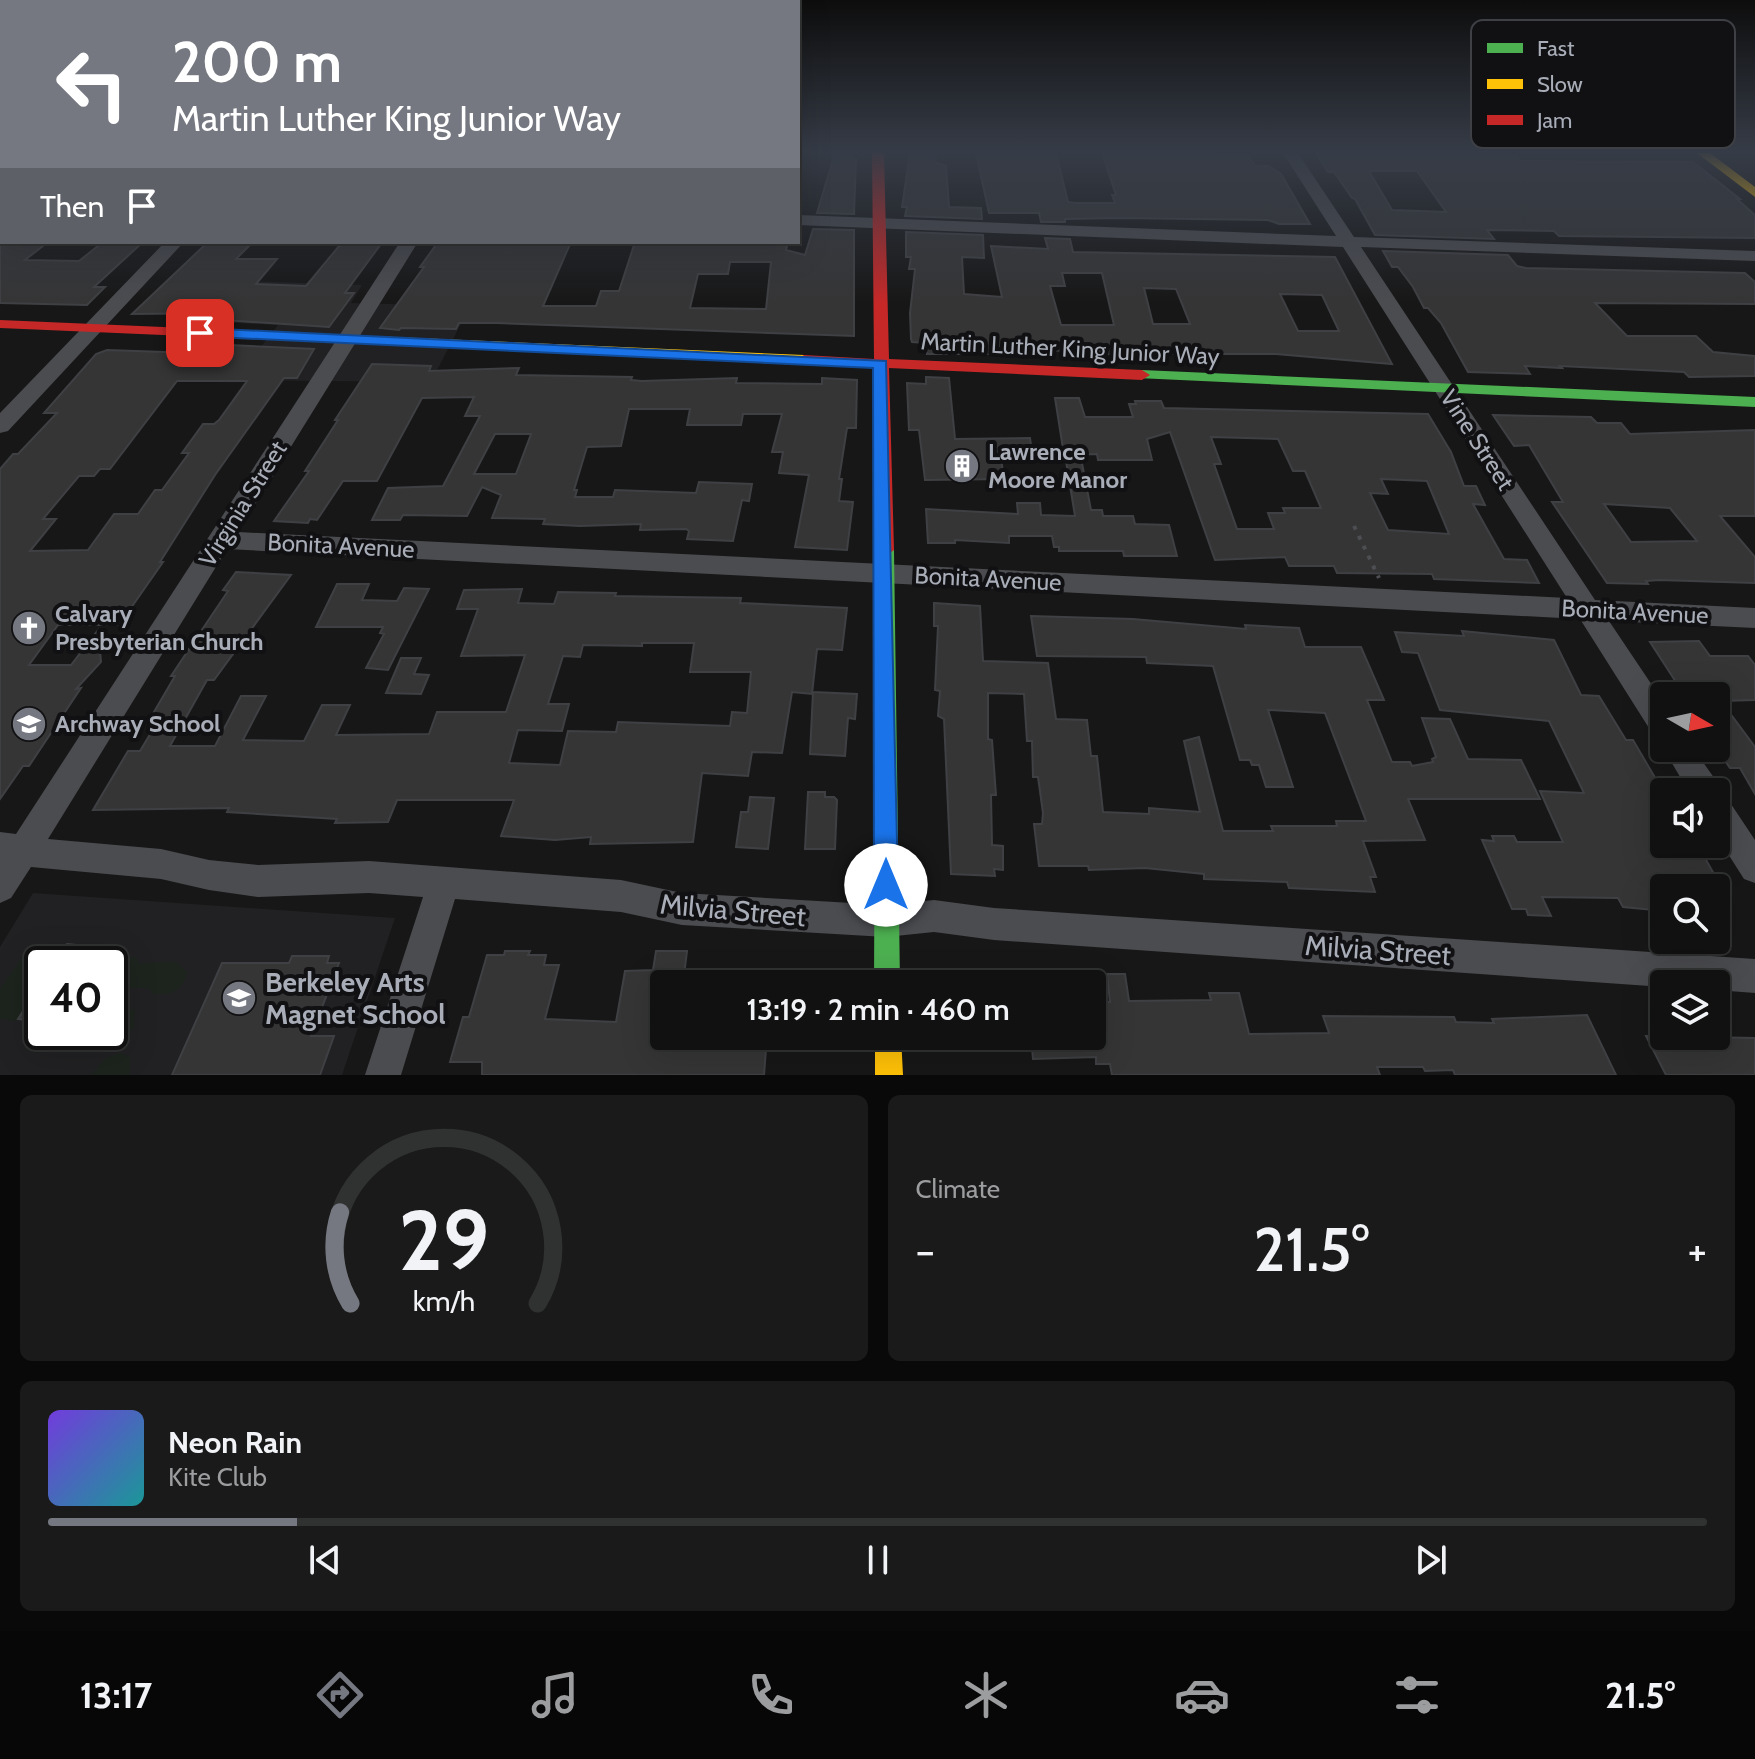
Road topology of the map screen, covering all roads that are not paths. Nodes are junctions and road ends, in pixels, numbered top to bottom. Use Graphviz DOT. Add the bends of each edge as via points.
graph roads {
  1 [pos="878,203"];
  2 [pos="1324,203"];
  3 [pos="800,220"];
  4 [pos="878,224"];
  5 [pos="1349,242"];
  6 [pos="173,244"];
  7 [pos="408,244"];
  8 [pos="1755,256"];
  9 [pos="0,324"];
  10 [pos="93,328"];
  11 [pos="347,339"];
  12 [pos="881,364"];
  13 [pos="1444,389"];
  14 [pos="1755,402"];
  15 [pos="0,426"];
  16 [pos="221,540"];
  17 [pos="885,574"];
  18 [pos="1588,610"];
  19 [pos="1755,618"];
  20 [pos="1650,705"];
  21 [pos="1730,830"];
  22 [pos="12,849"];
  23 [pos="1755,868"];
  24 [pos="444,882"];
  25 [pos="0,887"];
  26 [pos="886,921"];
  27 [pos="887,970"];
  28 [pos="1755,976"];
  29 [pos="888,1050"];
  30 [pos="383,1075"];
  31 [pos="889,1075"];
  1 -- 4 [label="street"];
  2 -- 5 [label="street, Vine Street"];
  3 -- 4 [label="street"];
  4 -- 5 [label="street"];
  4 -- 12 [label="street"];
  5 -- 8 [label="street"];
  5 -- 13 [label="street, Vine Street"];
  6 -- 10 [label="street"];
  7 -- 11 [label="street, Virginia Street"];
  9 -- 10 [label="street, Martin Luther King Junior Way"];
  10 -- 11 [label="street, Martin Luther King Junior Way"];
  10 -- 15 [label="street"];
  11 -- 12 [label="street, Martin Luther King Junior Way"];
  11 -- 16 [label="street, Virginia Street"];
  12 -- 13 [label="street, Martin Luther King Junior Way"];
  12 -- 17 [label="street"];
  13 -- 14 [label="street, Martin Luther King Junior Way"];
  13 -- 18 [label="street, Vine Street"];
  16 -- 17 [label="street, Bonita Avenue"];
  16 -- 22 [label="street, Virginia Street"];
  17 -- 18 [label="street, Bonita Avenue"];
  17 -- 26 [label="street"];
  18 -- 19 [label="street, Bonita Avenue"];
  18 -- 20 [label="street, Vine Street"];
  21 -- 23 [label="street"];
  22 -- 24 [label="street, Milvia Street" via="161,864 258,881 358,877"];
  22 -- 25 [label="street, Virginia Street"];
  24 -- 26 [label="street, Milvia Street" via="621,896 682,909"];
  24 -- 30 [label="street"];
  26 -- 27 [label="street"];
  26 -- 28 [label="street, Milvia Street" via="934,916"];
  29 -- 31 [label="street"];
}
